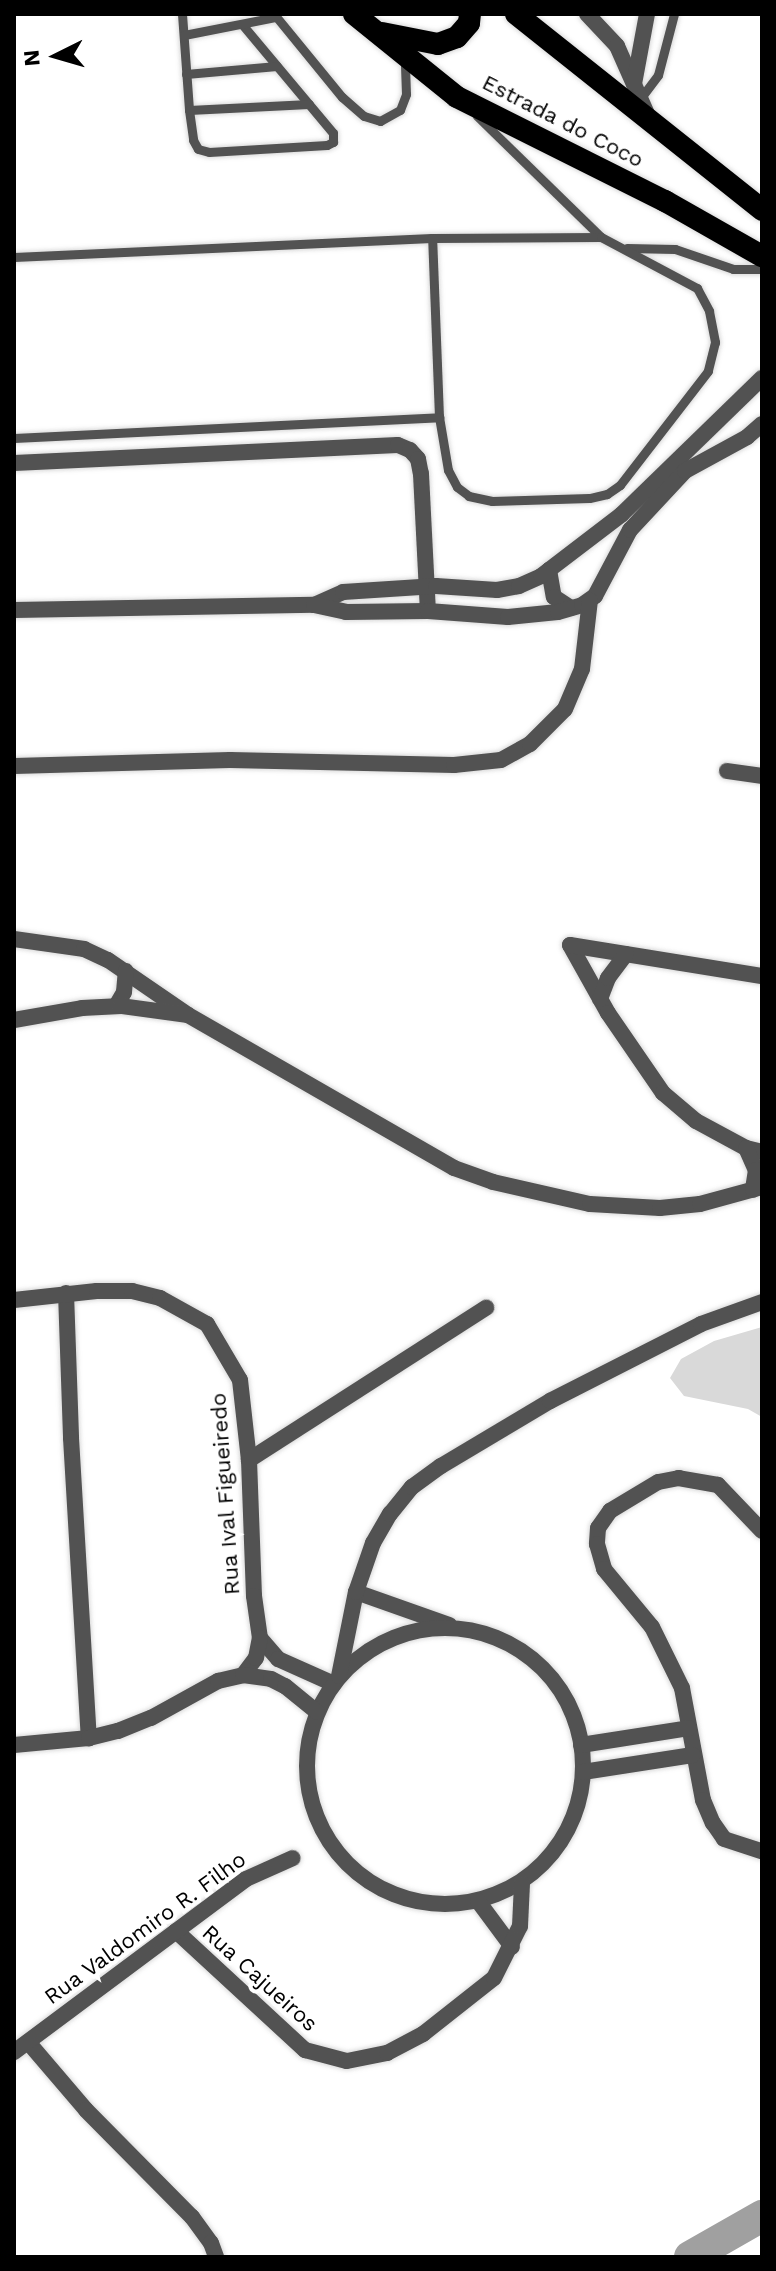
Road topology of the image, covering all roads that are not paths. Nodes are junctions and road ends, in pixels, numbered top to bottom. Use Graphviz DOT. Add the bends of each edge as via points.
graph roads {
  1 [pos="182,14"];
  2 [pos="354,14"];
  3 [pos="470,14"];
  4 [pos="516,14"];
  5 [pos="587,14"];
  6 [pos="647,14"];
  7 [pos="674,14"];
  8 [pos="275,16"];
  9 [pos="242,24"];
  10 [pos="373,30"];
  11 [pos="184,35"];
  12 [pos="405,58"];
  13 [pos="277,66"];
  14 [pos="186,74"];
  15 [pos="637,92"];
  16 [pos="457,97"];
  17 [pos="309,104"];
  18 [pos="189,110"];
  19 [pos="652,125"];
  20 [pos="762,210"];
  21 [pos="601,237"];
  22 [pos="432,238"];
  23 [pos="624,248"];
  24 [pos="762,256"];
  25 [pos="14,257"];
  26 [pos="762,269"];
  27 [pos="760,384"];
  28 [pos="439,417"];
  29 [pos="762,424"];
  30 [pos="14,438"];
  31 [pos="14,463"];
  32 [pos="596,535"];
  33 [pos="615,553"];
  34 [pos="549,570"];
  35 [pos="428,587"];
  36 [pos="590,600"];
  37 [pos="314,605"];
  38 [pos="571,608"];
  39 [pos="14,610"];
  40 [pos="428,611"];
  41 [pos="14,766"];
  42 [pos="727,771"];
  43 [pos="762,776"];
  44 [pos="14,939"];
  45 [pos="626,954"];
  46 [pos="126,971"];
  47 [pos="762,976"];
  48 [pos="600,999"];
  49 [pos="116,1006"];
  50 [pos="188,1015"];
  51 [pos="14,1020"];
  52 [pos="754,1150"];
  53 [pos="758,1188"];
  54 [pos="66,1293"];
  55 [pos="14,1300"];
  56 [pos="762,1302"];
  57 [pos="486,1308"];
  58 [pos="246,1433"];
  59 [pos="280,1438"];
  60 [pos="249,1460"];
  61 [pos="762,1531"];
  62 [pos="356,1592"];
  63 [pos="454,1627"];
  64 [pos="260,1638"];
  65 [pos="243,1675"];
  66 [pos="337,1680"];
  67 [pos="317,1712"];
  68 [pos="689,1728"];
  69 [pos="89,1738"];
  70 [pos="14,1745"];
  71 [pos="581,1745"];
  72 [pos="693,1755"];
  73 [pos="583,1772"];
  74 [pos="762,1851"];
  75 [pos="293,1858"];
  76 [pos="522,1884"];
  77 [pos="478,1901"];
  78 [pos="176,1931"];
  79 [pos="512,1947"];
  80 [pos="28,2042"];
  81 [pos="14,2052"];
  82 [pos="216,2257"];
  1 -- 11 [label="lane"];
  2 -- 10 [label="highway, Estrada do Coco"];
  3 -- 10 [label="highway" via="457,37 438,44"];
  4 -- 19 [label="highway, Estrada do Coco"];
  5 -- 15 [label="street" via="617,46"];
  6 -- 15 [label="street"];
  7 -- 15 [label="lane" via="658,75"];
  8 -- 9 [label="lane"];
  8 -- 12 [label="lane" via="364,116 380,121 400,110 406,94"];
  9 -- 11 [label="lane"];
  9 -- 13 [label="lane"];
  10 -- 12 [label="highway, Estrada do Coco"];
  11 -- 14 [label="lane"];
  12 -- 16 [label="highway, Estrada do Coco"];
  13 -- 14 [label="lane"];
  13 -- 17 [label="lane"];
  14 -- 18 [label="lane"];
  15 -- 19 [label="street"];
  16 -- 21 [label="lane"];
  16 -- 24 [label="highway, Estrada do Coco"];
  17 -- 18 [label="lane"];
  17 -- 18 [label="lane" via="333,133 333,142 209,152 198,149 193,140"];
  19 -- 20 [label="highway, Estrada do Coco"];
  21 -- 22 [label="lane"];
  21 -- 23 [label="lane"];
  22 -- 25 [label="lane"];
  22 -- 28 [label="lane"];
  23 -- 26 [label="lane" via="675,249 733,269"];
  23 -- 28 [label="lane" via="697,288 709,311 715,342 708,371 620,485 589,498 492,501 469,496 448,470"];
  27 -- 32 [label="street"];
  28 -- 30 [label="lane"];
  29 -- 33 [label="street" via="685,471"];
  31 -- 35 [label="street" via="398,445 418,459"];
  32 -- 33 [label="street" via="609,539"];
  32 -- 34 [label="street"];
  33 -- 36 [label="street"];
  34 -- 35 [label="street" via="519,586 497,590"];
  34 -- 38 [label="street" via="554,597"];
  35 -- 37 [label="street" via="343,592"];
  35 -- 40 [label="street"];
  36 -- 38 [label="street"];
  36 -- 41 [label="street" via="582,669 565,709 530,744 501,760 454,765 230,760"];
  37 -- 39 [label="street"];
  37 -- 40 [label="street" via="333,611"];
  38 -- 40 [label="street" via="536,616"];
  42 -- 43 [label="street"];
  44 -- 46 [label="street" via="84,949"];
  45 -- 47 [label="street"];
  45 -- 48 [label="street"];
  45 -- 48 [label="street" via="570,945"];
  46 -- 49 [label="street"];
  46 -- 50 [label="street"];
  48 -- 52 [label="street" via="663,1093 696,1121"];
  49 -- 50 [label="street"];
  49 -- 51 [label="street"];
  50 -- 53 [label="street" via="454,1168 553,1198 629,1207 700,1204"];
  52 -- 53 [label="street"];
  54 -- 55 [label="street, Rua Ival Figueiredo"];
  54 -- 58 [label="street, Rua Ival Figueiredo" via="132,1291 160,1298 207,1324 240,1380"];
  54 -- 69 [label="street"];
  56 -- 62 [label="street" via="665,1341 441,1466 412,1487 390,1514"];
  57 -- 59 [label="street" via="310,1424"];
  58 -- 59 [label="street"];
  58 -- 60 [label="street, Rua Ival Figueiredo"];
  59 -- 60 [label="street"];
  60 -- 64 [label="street, Rua Ival Figueiredo"];
  61 -- 68 [label="street" via="718,1485 679,1478 642,1490 610,1511 598,1528 604,1569 633,1600 667,1653 682,1688"];
  62 -- 63 [label="street"];
  62 -- 66 [label="street"];
  63 -- 66 [label="street" via="411,1631 372,1647"];
  63 -- 71 [label="street" via="491,1635 524,1652 551,1678 571,1710"];
  64 -- 65 [label="street" via="256,1658"];
  64 -- 66 [label="street" via="278,1659"];
  65 -- 67 [label="street" via="271,1679"];
  65 -- 69 [label="street" via="218,1681 151,1718"];
  66 -- 67 [label="street"];
  67 -- 77 [label="street" via="306,1755 310,1799 327,1839 345,1861 392,1895 435,1905"];
  68 -- 71 [label="street"];
  68 -- 72 [label="street"];
  69 -- 70 [label="street"];
  71 -- 73 [label="street"];
  72 -- 73 [label="street"];
  72 -- 74 [label="street" via="703,1800 724,1839"];
  73 -- 76 [label="street" via="572,1820 549,1857"];
  75 -- 78 [label="street, Rua Valdomiro R. Filho" via="246,1879"];
  76 -- 77 [label="street"];
  76 -- 79 [label="street, Rua Cajueiros" via="521,1917"];
  77 -- 79 [label="street"];
  78 -- 79 [label="street, Rua Cajueiros" via="305,2050 347,2061 387,2053 423,2034 481,1991"];
  78 -- 80 [label="street, Rua Valdomiro R. Filho"];
  80 -- 81 [label="street, Rua Valdomiro R. Filho"];
  80 -- 82 [label="street" via="86,2110 192,2217"];
}
